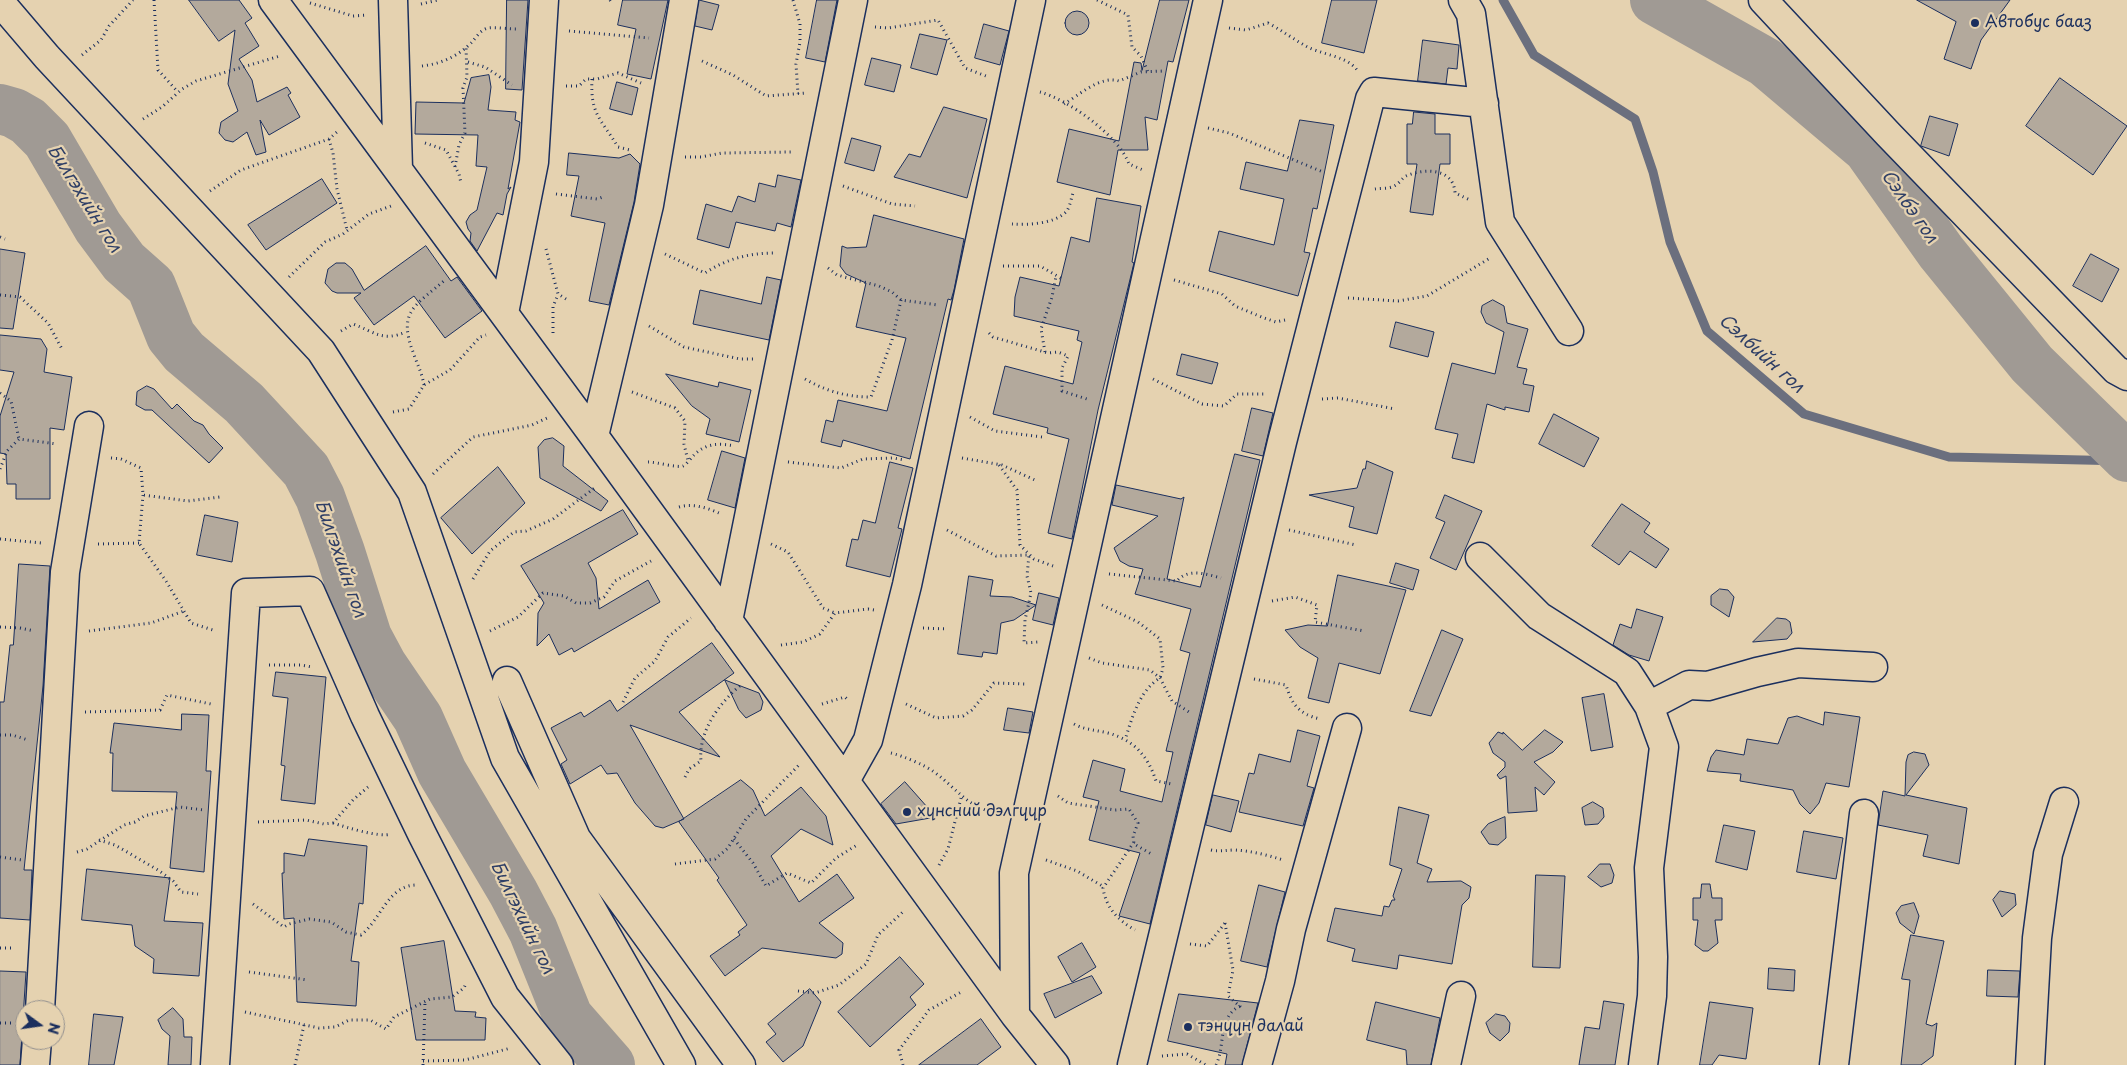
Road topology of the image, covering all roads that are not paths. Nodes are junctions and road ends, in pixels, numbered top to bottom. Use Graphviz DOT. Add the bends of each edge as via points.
graph roads {
  1 [pos="273,0"];
  2 [pos="544,0"];
  3 [pos="684,0"];
  4 [pos="1031,0"];
  5 [pos="1208,0"];
  6 [pos="1463,0"];
  7 [pos="1763,0"];
  8 [pos="0,2"];
  9 [pos="394,9"];
  10 [pos="850,12"];
  11 [pos="1484,103"];
  12 [pos="398,169"];
  13 [pos="507,317"];
  14 [pos="1569,331"];
  15 [pos="2127,376"];
  16 [pos="89,426"];
  17 [pos="594,436"];
  18 [pos="1480,557"];
  19 [pos="721,610"];
  20 [pos="1873,667"];
  21 [pos="506,681"];
  22 [pos="1649,706"];
  23 [pos="1347,728"];
  24 [pos="845,781"];
  25 [pos="2064,802"];
  26 [pos="1864,814"];
  27 [pos="1461,996"];
  28 [pos="41,1000"];
  29 [pos="1015,1015"];
  30 [pos="37,1050"];
  31 [pos="1134,1057"];
  32 [pos="35,1065"];
  33 [pos="215,1065"];
  34 [pos="559,1065"];
  35 [pos="681,1065"];
  36 [pos="741,1065"];
  37 [pos="1055,1065"];
  38 [pos="1257,1065"];
  39 [pos="1446,1065"];
  40 [pos="1643,1065"];
  41 [pos="1834,1065"];
  42 [pos="2030,1065"];
  1 -- 12 [label="street"];
  2 -- 13 [label="street" via="534,162"];
  3 -- 17 [label="street" via="649,205"];
  4 -- 24 [label="street" via="898,620 868,740"];
  5 -- 29 [label="street" via="1014,874"];
  6 -- 11 [label="street" via="1471,14"];
  7 -- 15 [label="street" via="2102,356"];
  8 -- 35 [label="street" via="321,351 412,492 505,758"];
  9 -- 12 [label="street"];
  10 -- 19 [label="street" via="747,533"];
  11 -- 14 [label="street" via="1500,222"];
  11 -- 31 [label="street" via="1374,92 1370,99 1293,398"];
  12 -- 13 [label="street"];
  13 -- 17 [label="street"];
  16 -- 28 [label="street" via="65,572"];
  17 -- 19 [label="street"];
  18 -- 22 [label="street" via="1539,616 1627,672"];
  19 -- 24 [label="street"];
  20 -- 22 [label="street" via="1798,663 1708,686 1689,685"];
  21 -- 36 [label="street" via="576,838"];
  22 -- 40 [label="street" via="1664,748 1649,868 1652,996"];
  23 -- 38 [label="street"];
  24 -- 29 [label="street"];
  25 -- 42 [label="street" via="2048,854 2037,938"];
  26 -- 41 [label="street"];
  27 -- 39 [label="street"];
  29 -- 37 [label="street"];
  30 -- 32 [label="street"];
  33 -- 34 [label="street" via="246,593 310,591 390,768 486,961 505,997"];
}
